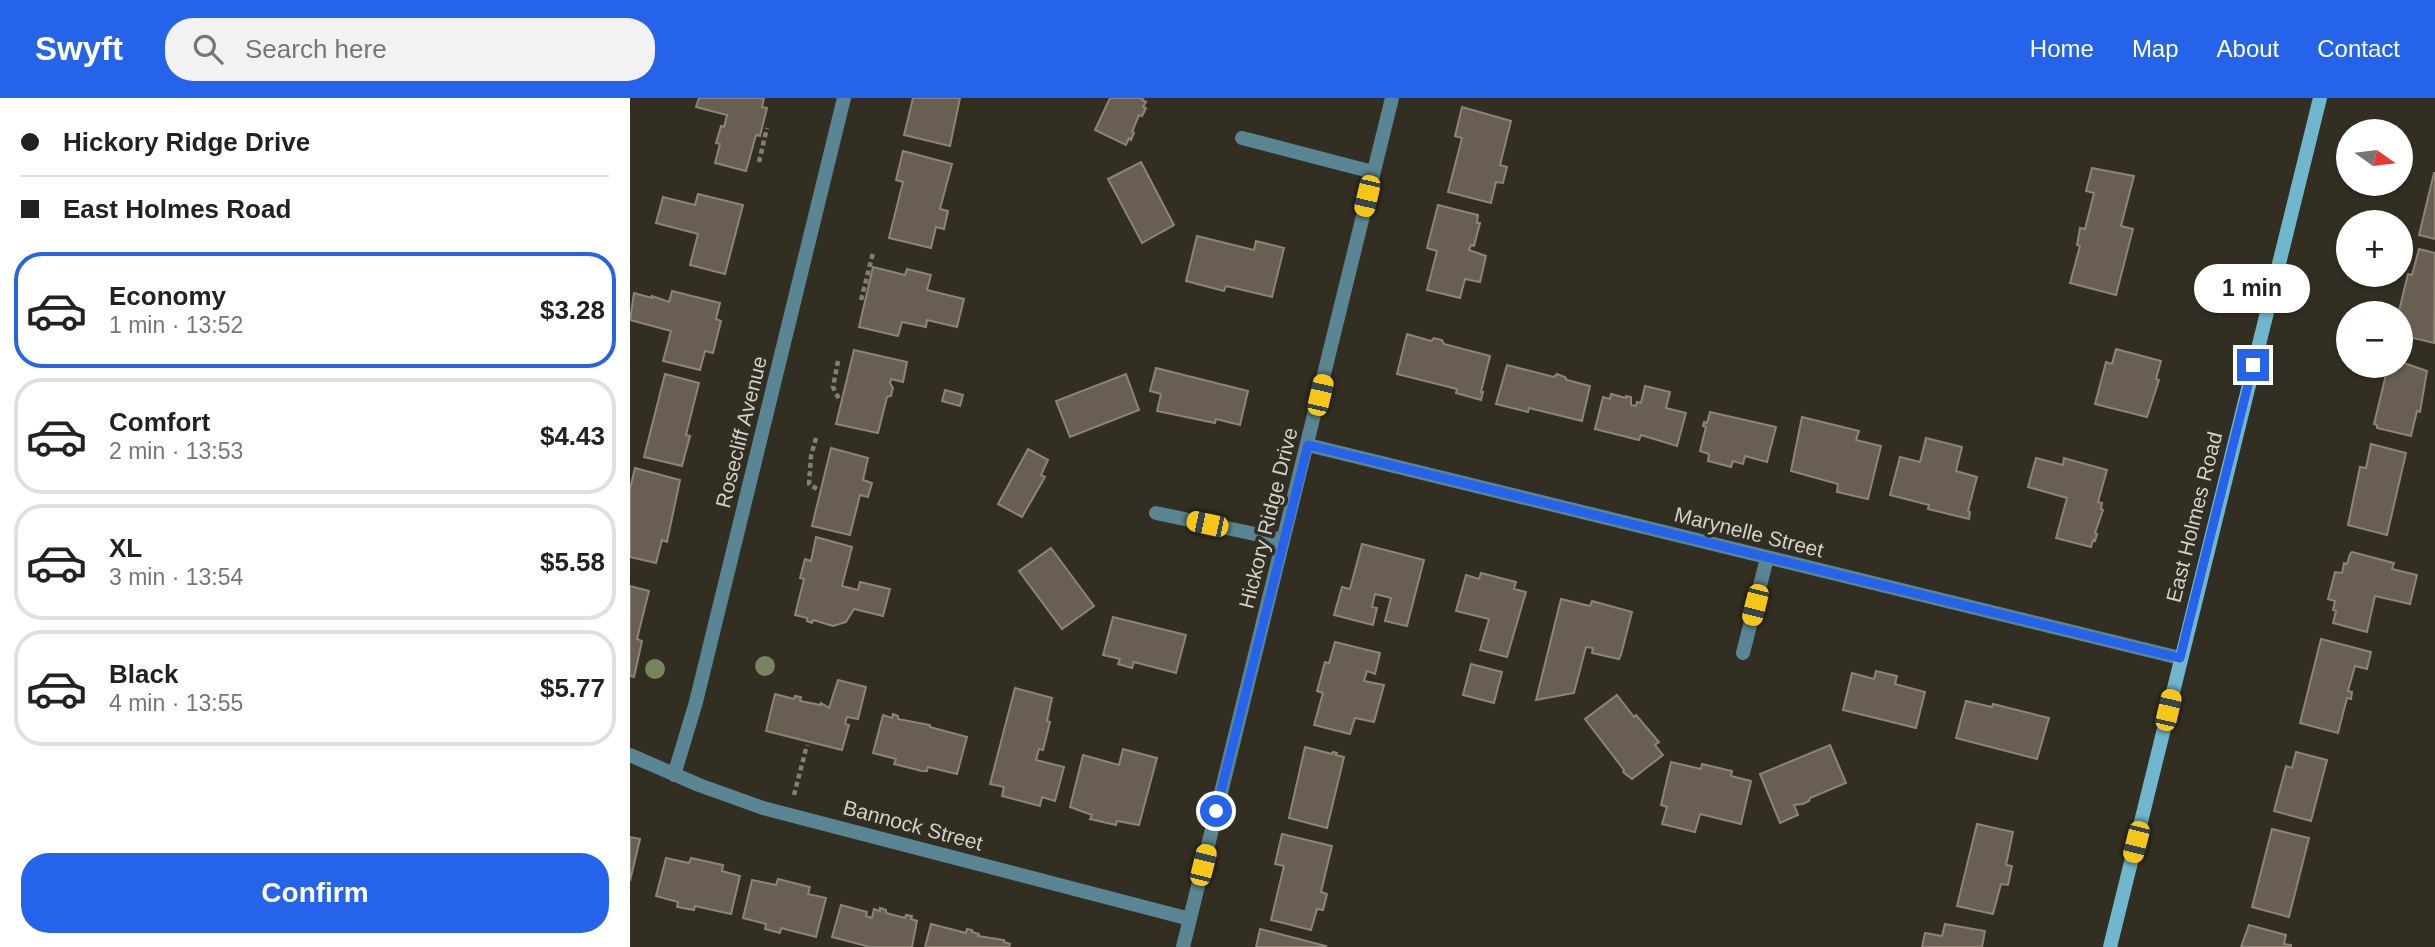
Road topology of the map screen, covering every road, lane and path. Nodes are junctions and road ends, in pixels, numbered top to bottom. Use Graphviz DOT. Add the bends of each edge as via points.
graph roads {
  1 [pos="844,98"];
  2 [pos="1392,98"];
  3 [pos="2320,98"];
  4 [pos="767,128"];
  5 [pos="1242,138"];
  6 [pos="759,162"];
  7 [pos="1373,172"];
  8 [pos="873,253"];
  9 [pos="861,300"];
  10 [pos="838,361"];
  11 [pos="839,399"];
  12 [pos="816,438"];
  13 [pos="1308,445"];
  14 [pos="817,489"];
  15 [pos="1156,513"];
  16 [pos="1283,540"];
  17 [pos="1767,558"];
  18 [pos="1743,653"];
  19 [pos="2180,658"];
  20 [pos="807,745"];
  21 [pos="630,755"];
  22 [pos="674,775"];
  23 [pos="790,814"];
  24 [pos="1190,919"];
  25 [pos="1183,947"];
  26 [pos="2110,947"];
  1 -- 22 [label="street, Rosecliff Avenue" via="696,702"];
  2 -- 7 [label="street, Hickory Ridge Drive"];
  3 -- 19 [label="main road, East Holmes Road"];
  4 -- 6 [label="path"];
  5 -- 7 [label="street"];
  7 -- 13 [label="street, Hickory Ridge Drive"];
  8 -- 9 [label="path"];
  10 -- 11 [label="path" via="834,387"];
  12 -- 14 [label="path" via="809,484"];
  13 -- 16 [label="street, Hickory Ridge Drive"];
  13 -- 17 [label="street, Marynelle Street"];
  15 -- 16 [label="street"];
  16 -- 24 [label="street, Hickory Ridge Drive"];
  17 -- 18 [label="street"];
  17 -- 19 [label="street, Marynelle Street"];
  19 -- 26 [label="main road, East Holmes Road"];
  20 -- 23 [label="path"];
  21 -- 22 [label="street, Bannock Street"];
  22 -- 23 [label="street, Bannock Street"];
  23 -- 24 [label="street, Bannock Street"];
  24 -- 25 [label="street, Hickory Ridge Drive"];
}
